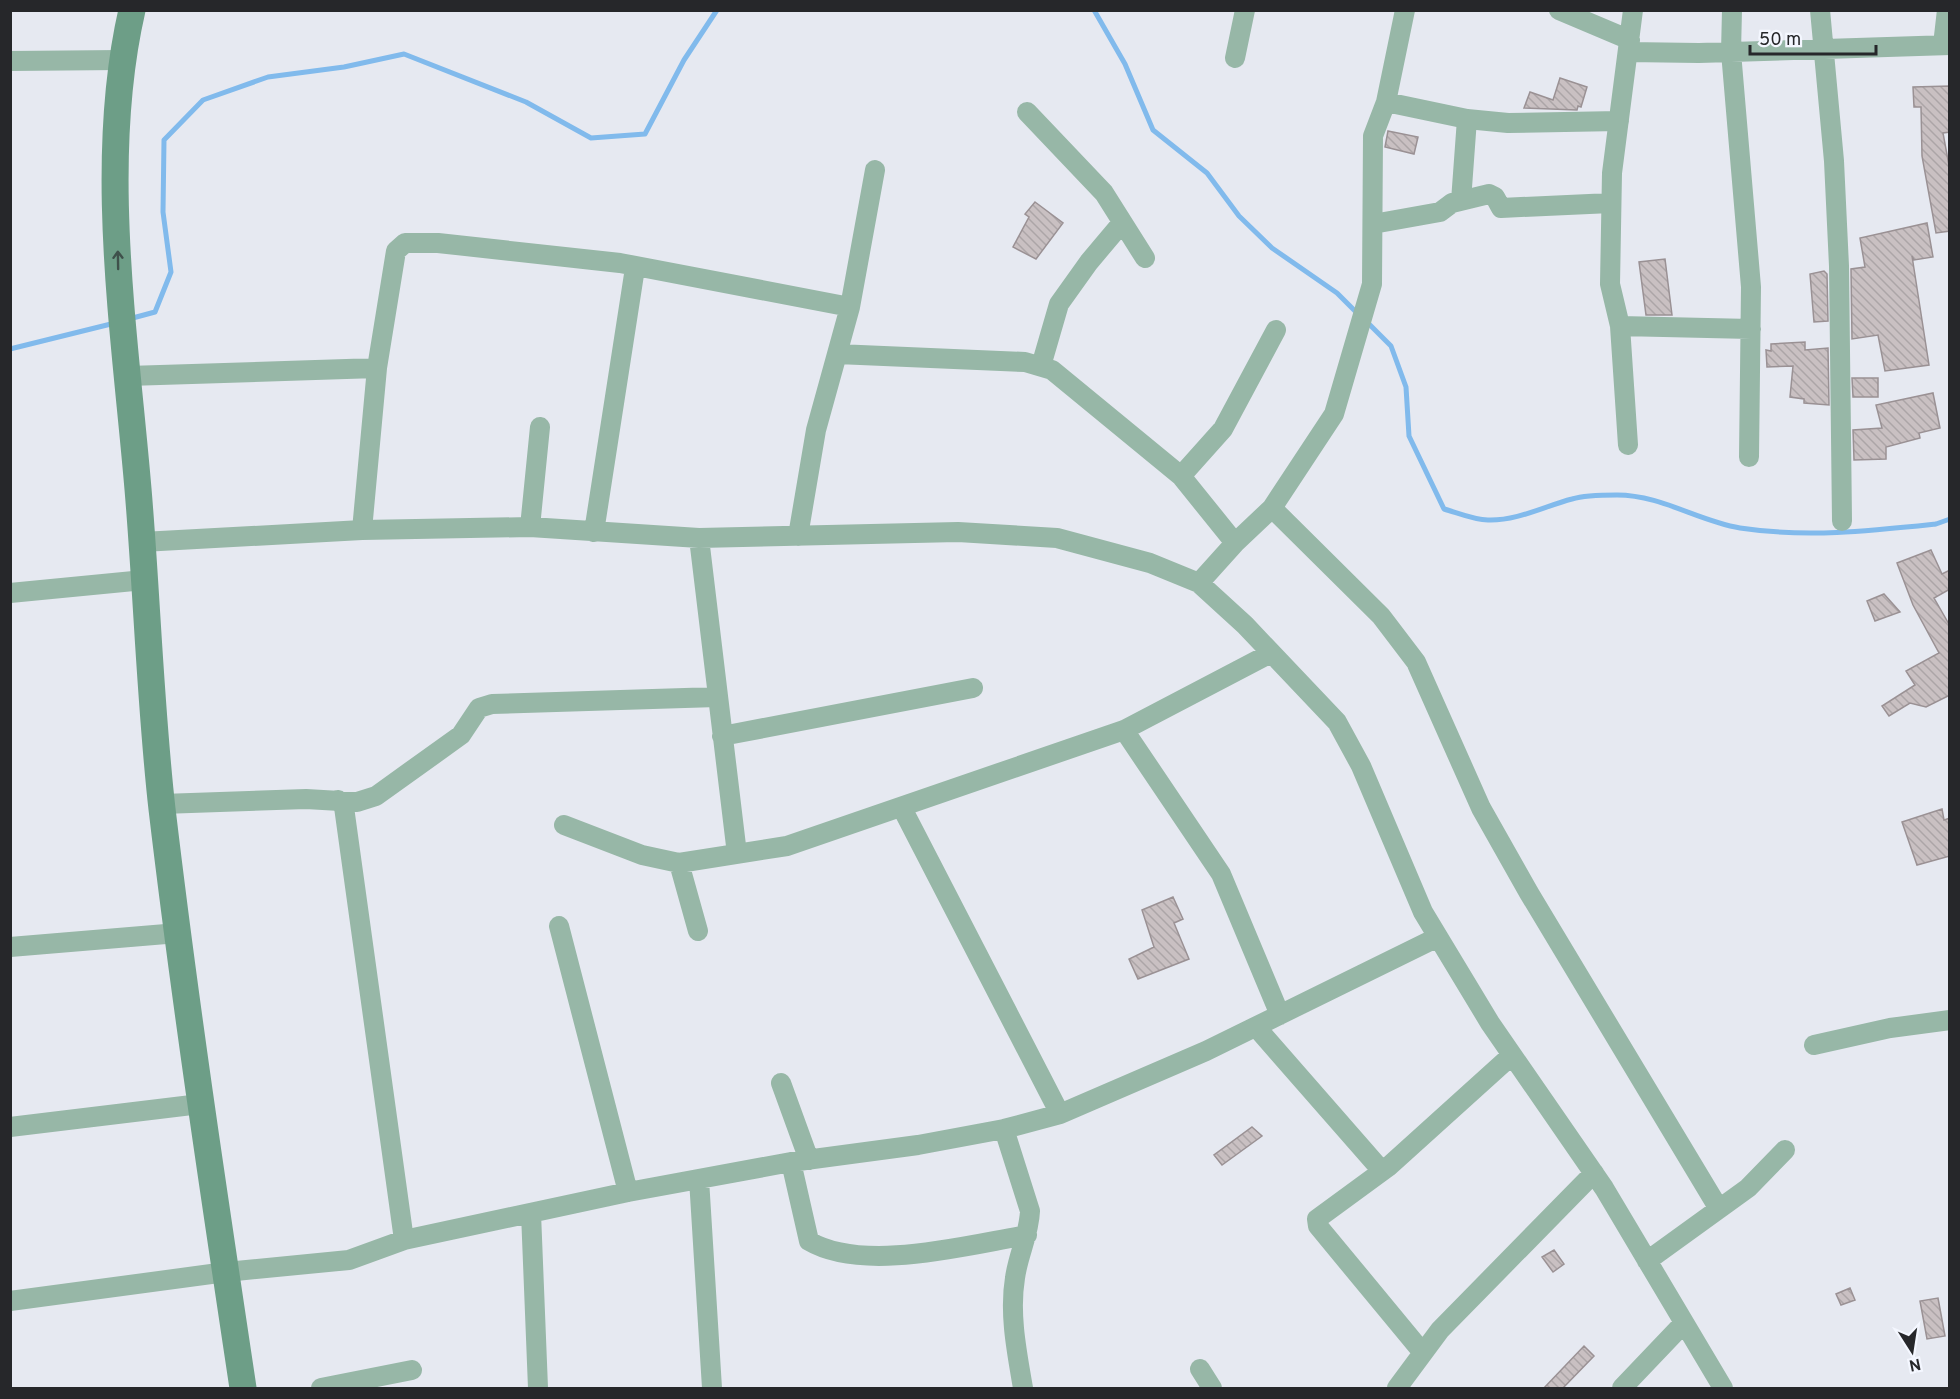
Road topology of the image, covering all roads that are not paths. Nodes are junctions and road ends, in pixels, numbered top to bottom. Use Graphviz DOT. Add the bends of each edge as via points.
graph roads {
  1 [pos="132,10"];
  2 [pos="1245,10"];
  3 [pos="1405,10"];
  4 [pos="1559,10"];
  5 [pos="1633,10"];
  6 [pos="1732,10"];
  7 [pos="1820,10"];
  8 [pos="1947,10"];
  9 [pos="1946,45"];
  10 [pos="1629,46"];
  11 [pos="1822,49"];
  12 [pos="1731,52"];
  13 [pos="1235,58"];
  14 [pos="121,60"];
  15 [pos="10,61"];
  16 [pos="1386,102"];
  17 [pos="1027,112"];
  18 [pos="1467,119"];
  19 [pos="1619,121"];
  20 [pos="875,170"];
  21 [pos="1461,201"];
  22 [pos="1611,203"];
  23 [pos="1121,224"];
  24 [pos="1373,224"];
  25 [pos="1144,258"];
  26 [pos="634,268"];
  27 [pos="850,307"];
  28 [pos="1620,326"];
  29 [pos="1751,329"];
  30 [pos="1276,330"];
  31 [pos="837,354"];
  32 [pos="1041,366"];
  33 [pos="377,368"];
  34 [pos="128,375"];
  35 [pos="540,427"];
  36 [pos="1628,445"];
  37 [pos="1749,457"];
  38 [pos="1181,476"];
  39 [pos="1272,508"];
  40 [pos="1842,521"];
  41 [pos="530,527"];
  42 [pos="362,530"];
  43 [pos="594,532"];
  44 [pos="798,536"];
  45 [pos="699,538"];
  46 [pos="142,542"];
  47 [pos="1235,543"];
  48 [pos="144,580"];
  49 [pos="1199,583"];
  50 [pos="10,593"];
  51 [pos="1271,653"];
  52 [pos="973,688"];
  53 [pos="717,697"];
  54 [pos="1124,730"];
  55 [pos="722,736"];
  56 [pos="338,800"];
  57 [pos="162,804"];
  58 [pos="902,808"];
  59 [pos="564,825"];
  60 [pos="737,854"];
  61 [pos="679,863"];
  62 [pos="559,926"];
  63 [pos="698,931"];
  64 [pos="178,933"];
  65 [pos="1438,937"];
  66 [pos="10,947"];
  67 [pos="1280,1015"];
  68 [pos="1950,1020"];
  69 [pos="1256,1027"];
  70 [pos="1814,1045"];
  71 [pos="1512,1055"];
  72 [pos="781,1083"];
  73 [pos="200,1104"];
  74 [pos="1060,1114"];
  75 [pos="10,1127"];
  76 [pos="1004,1129"];
  77 [pos="1785,1150"];
  78 [pos="800,1161"];
  79 [pos="1382,1171"];
  80 [pos="1594,1173"];
  81 [pos="699,1179"];
  82 [pos="628,1192"];
  83 [pos="1719,1209"];
  84 [pos="531,1213"];
  85 [pos="1027,1235"];
  86 [pos="404,1240"];
  87 [pos="1647,1261"];
  88 [pos="226,1272"];
  89 [pos="10,1302"];
  90 [pos="1683,1324"];
  91 [pos="1423,1353"];
  92 [pos="1200,1369"];
  93 [pos="412,1370"];
  94 [pos="243,1389"];
  95 [pos="321,1389"];
  96 [pos="538,1389"];
  97 [pos="712,1389"];
  98 [pos="1023,1389"];
  99 [pos="1212,1389"];
  100 [pos="1397,1389"];
  101 [pos="1622,1389"];
  102 [pos="1722,1389"];
  1 -- 14 [label="main road"];
  2 -- 13 [label="street"];
  3 -- 16 [label="street"];
  4 -- 10 [label="street"];
  5 -- 10 [label="street"];
  6 -- 12 [label="street"];
  7 -- 11 [label="street"];
  8 -- 9 [label="street"];
  9 -- 11 [label="street"];
  10 -- 12 [label="street"];
  10 -- 19 [label="street"];
  11 -- 12 [label="street"];
  11 -- 40 [label="street" via="1834,161 1839,266"];
  12 -- 29 [label="street" via="1751,287"];
  14 -- 15 [label="street"];
  34 -- 14 [label="main road, one-way" via="118,271 116,157"];
  16 -- 18 [label="street"];
  16 -- 24 [label="street" via="1373,136"];
  17 -- 23 [label="street" via="1104,193"];
  18 -- 19 [label="street" via="1508,123"];
  18 -- 21 [label="street"];
  19 -- 22 [label="street"];
  20 -- 27 [label="street"];
  21 -- 22 [label="street" via="1490,194 1500,207"];
  21 -- 24 [label="street" via="1448,204 1440,212"];
  22 -- 28 [label="street" via="1610,284"];
  23 -- 25 [label="street"];
  23 -- 32 [label="street" via="1059,304"];
  24 -- 39 [label="street" via="1372,284 1334,414"];
  26 -- 27 [label="street"];
  26 -- 33 [label="street" via="405,243 396,251"];
  26 -- 43 [label="street"];
  27 -- 31 [label="street"];
  28 -- 29 [label="street"];
  28 -- 36 [label="street"];
  29 -- 37 [label="street"];
  30 -- 38 [label="street" via="1223,429"];
  31 -- 32 [label="street" via="1025,362"];
  31 -- 44 [label="street" via="816,430"];
  32 -- 38 [label="street" via="1052,370"];
  33 -- 34 [label="street"];
  33 -- 42 [label="street"];
  34 -- 46 [label="main road"];
  35 -- 41 [label="street"];
  38 -- 47 [label="street"];
  39 -- 47 [label="street"];
  39 -- 83 [label="street" via="1381,615 1416,662 1481,808"];
  41 -- 42 [label="street"];
  41 -- 43 [label="street"];
  42 -- 46 [label="street"];
  43 -- 45 [label="street"];
  44 -- 45 [label="street"];
  44 -- 49 [label="street" via="958,532 1057,538 1150,563"];
  45 -- 53 [label="street"];
  46 -- 48 [label="main road"];
  47 -- 49 [label="street"];
  48 -- 50 [label="street"];
  48 -- 57 [label="main road"];
  49 -- 51 [label="street"];
  51 -- 54 [label="street"];
  51 -- 65 [label="street" via="1337,722 1361,766"];
  52 -- 55 [label="street"];
  53 -- 55 [label="street"];
  53 -- 56 [label="street" via="492,704 479,708 460,735 376,796 357,802"];
  54 -- 58 [label="street"];
  54 -- 67 [label="street" via="1221,874"];
  55 -- 60 [label="street"];
  56 -- 57 [label="street"];
  56 -- 86 [label="street" via="345,807"];
  57 -- 64 [label="main road"];
  58 -- 60 [label="street" via="787,846"];
  58 -- 74 [label="street"];
  59 -- 61 [label="street" via="642,855"];
  60 -- 61 [label="street"];
  61 -- 63 [label="street"];
  62 -- 82 [label="street"];
  64 -- 66 [label="street"];
  64 -- 73 [label="main road"];
  65 -- 67 [label="street"];
  65 -- 71 [label="street"];
  67 -- 69 [label="street"];
  68 -- 70 [label="street"];
  69 -- 74 [label="street"];
  69 -- 79 [label="street"];
  71 -- 79 [label="street"];
  71 -- 80 [label="street"];
  72 -- 78 [label="street"];
  73 -- 75 [label="street"];
  73 -- 88 [label="main road"];
  74 -- 76 [label="street"];
  76 -- 78 [label="street"];
  76 -- 85 [label="street" via="1030,1211"];
  77 -- 83 [label="street" via="1748,1188"];
  78 -- 81 [label="street"];
  78 -- 85 [label="street" via="809,1240 822,1248 892,1258"];
  79 -- 91 [label="street" via="1319,1216 1318,1226"];
  80 -- 87 [label="street"];
  80 -- 91 [label="street" via="1440,1330"];
  81 -- 82 [label="street"];
  81 -- 97 [label="street"];
  82 -- 84 [label="street"];
  83 -- 87 [label="street"];
  84 -- 86 [label="street"];
  84 -- 96 [label="street"];
  85 -- 98 [label="street" via="1015,1278 1014,1316"];
  86 -- 88 [label="street" via="349,1260"];
  87 -- 90 [label="street"];
  88 -- 89 [label="street"];
  88 -- 94 [label="main road"];
  90 -- 101 [label="street"];
  90 -- 102 [label="street"];
  91 -- 100 [label="street"];
  92 -- 99 [label="street"];
  93 -- 95 [label="street"];
}
